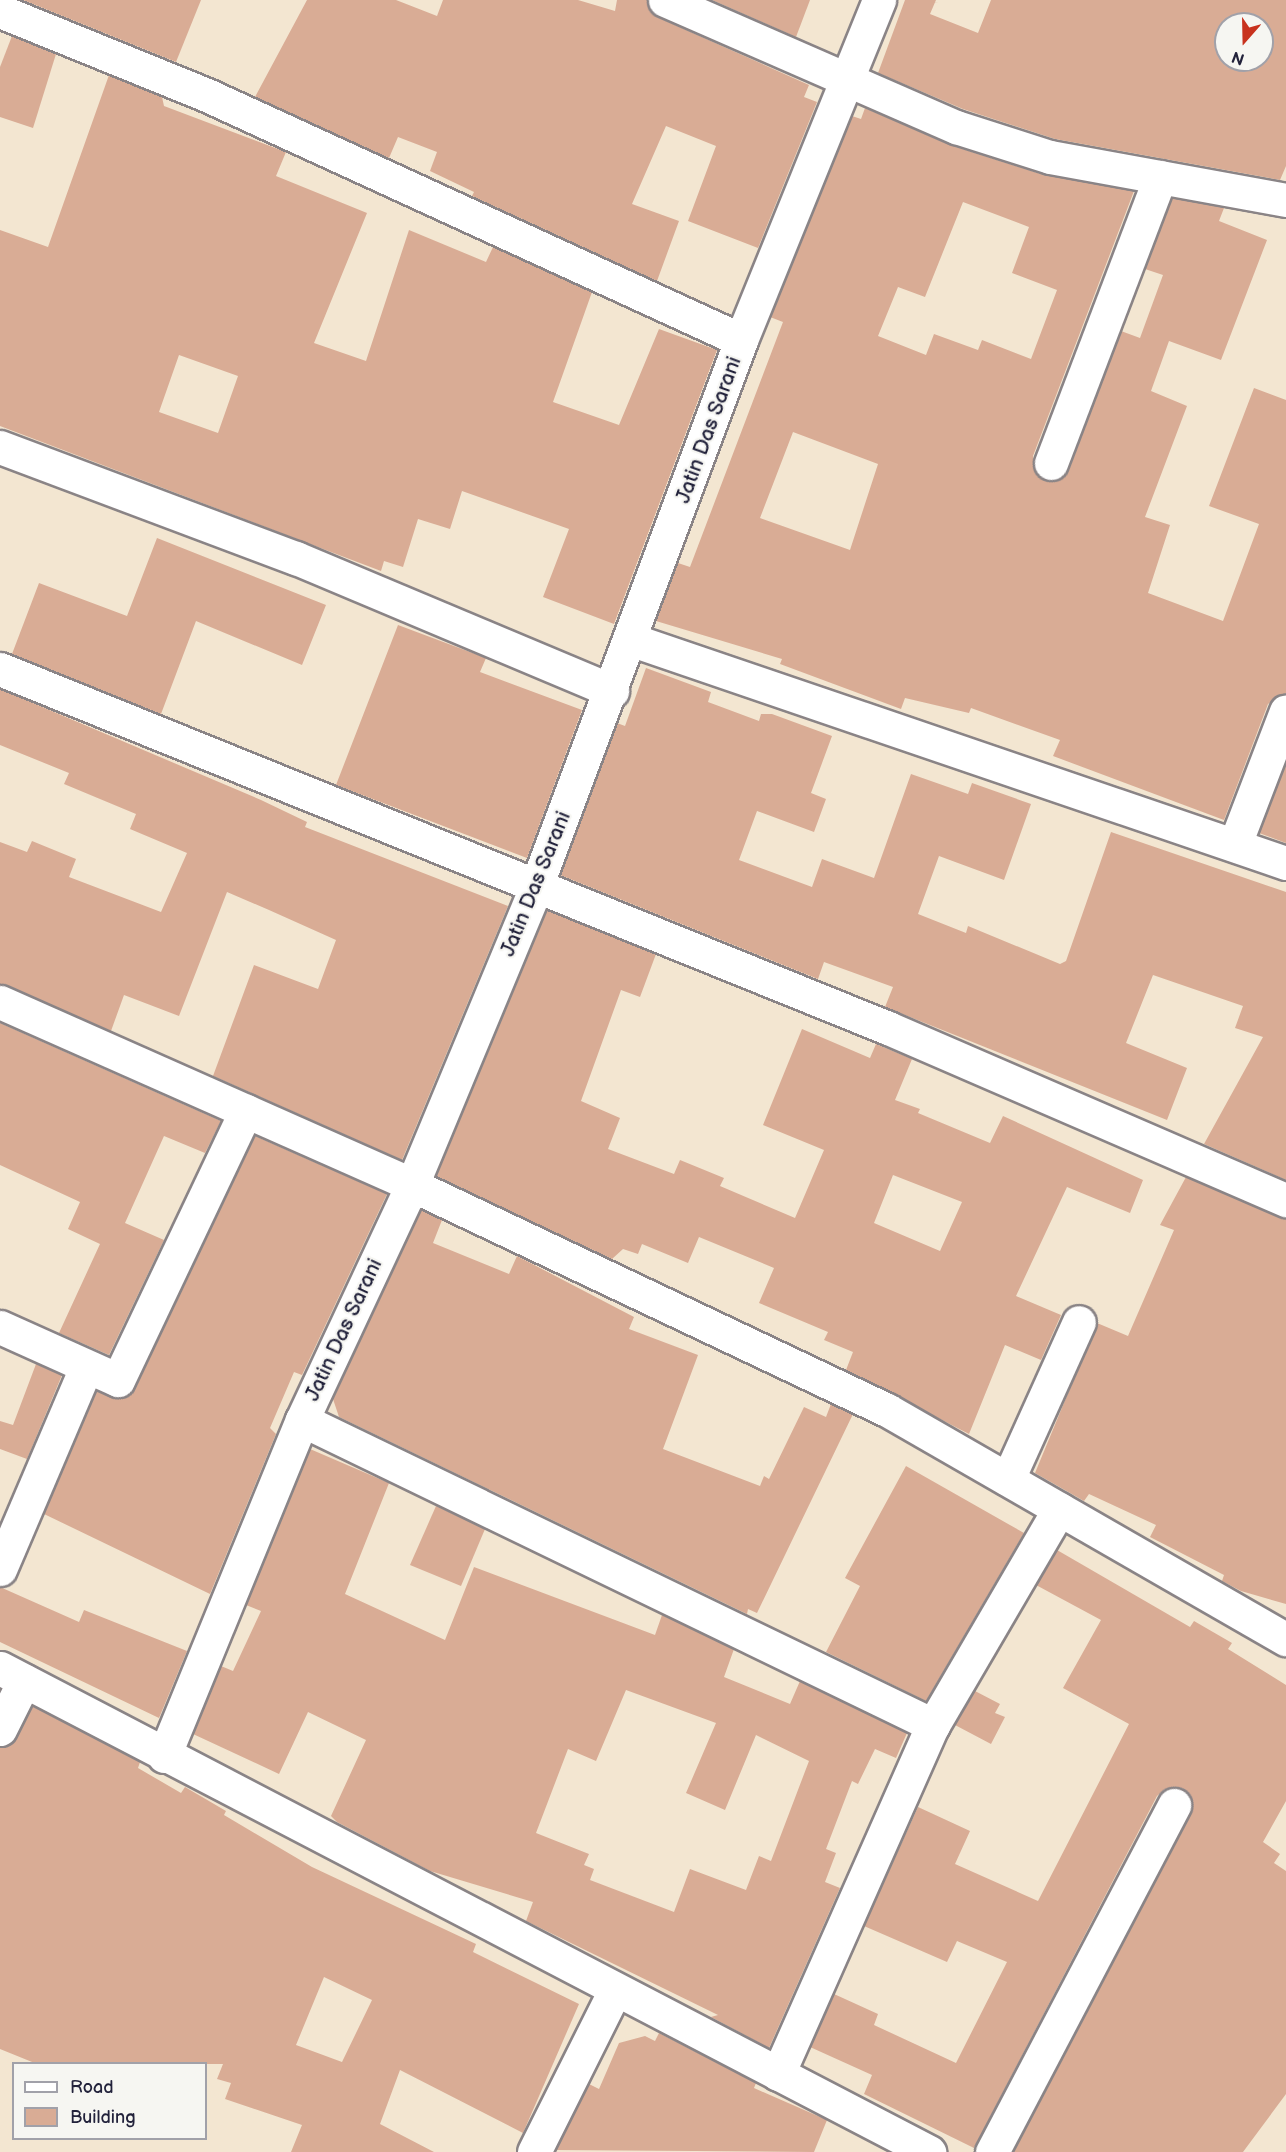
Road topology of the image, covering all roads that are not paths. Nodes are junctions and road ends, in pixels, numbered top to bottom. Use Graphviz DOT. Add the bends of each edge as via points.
graph roads {
  1 [pos="664,0"];
  2 [pos="879,0"];
  3 [pos="0,11"];
  4 [pos="842,81"];
  5 [pos="1160,177"];
  6 [pos="1286,200"];
  7 [pos="741,340"];
  8 [pos="0,447"];
  9 [pos="1051,464"];
  10 [pos="632,640"];
  11 [pos="0,669"];
  12 [pos="612,691"];
  13 [pos="1286,711"];
  14 [pos="1235,844"];
  15 [pos="1286,863"];
  16 [pos="537,884"];
  17 [pos="0,1002"];
  18 [pos="246,1110"];
  19 [pos="412,1185"];
  20 [pos="1286,1200"];
  21 [pos="1079,1322"];
  22 [pos="0,1327"];
  23 [pos="86,1367"];
  24 [pos="302,1420"];
  25 [pos="1008,1479"];
  26 [pos="1059,1509"];
  27 [pos="0,1569"];
  28 [pos="1286,1639"];
  29 [pos="12,1674"];
  30 [pos="933,1725"];
  31 [pos="0,1729"];
  32 [pos="164,1756"];
  33 [pos="1174,1805"];
  34 [pos="614,1992"];
  35 [pos="778,2074"];
  36 [pos="534,2152"];
  37 [pos="929,2152"];
  38 [pos="992,2152"];
  1 -- 4 [label="street"];
  2 -- 4 [label="street, Jatin Das Sarani"];
  3 -- 7 [label="street" via="209,96"];
  4 -- 5 [label="street" via="956,127 1050,157"];
  4 -- 7 [label="street, Jatin Das Sarani"];
  5 -- 6 [label="street"];
  5 -- 9 [label="street"];
  7 -- 10 [label="street, Jatin Das Sarani"];
  8 -- 12 [label="street" via="296,558"];
  10 -- 12 [label="street, Jatin Das Sarani"];
  10 -- 14 [label="street"];
  11 -- 16 [label="street"];
  12 -- 16 [label="street, Jatin Das Sarani"];
  13 -- 14 [label="street"];
  14 -- 15 [label="street"];
  16 -- 19 [label="street, Jatin Das Sarani"];
  16 -- 20 [label="street"];
  17 -- 18 [label="street"];
  18 -- 19 [label="street"];
  18 -- 23 [label="street" via="118,1380"];
  19 -- 24 [label="street, Jatin Das Sarani"];
  19 -- 25 [label="street" via="887,1410"];
  21 -- 25 [label="street"];
  22 -- 23 [label="street"];
  23 -- 27 [label="street"];
  24 -- 30 [label="street"];
  24 -- 32 [label="street, Jatin Das Sarani"];
  25 -- 26 [label="street"];
  26 -- 28 [label="street"];
  26 -- 30 [label="street"];
  29 -- 31 [label="street"];
  29 -- 32 [label="street"];
  30 -- 35 [label="street"];
  32 -- 34 [label="street"];
  33 -- 38 [label="street"];
  34 -- 35 [label="street"];
  34 -- 36 [label="street"];
  35 -- 37 [label="street"];
}
